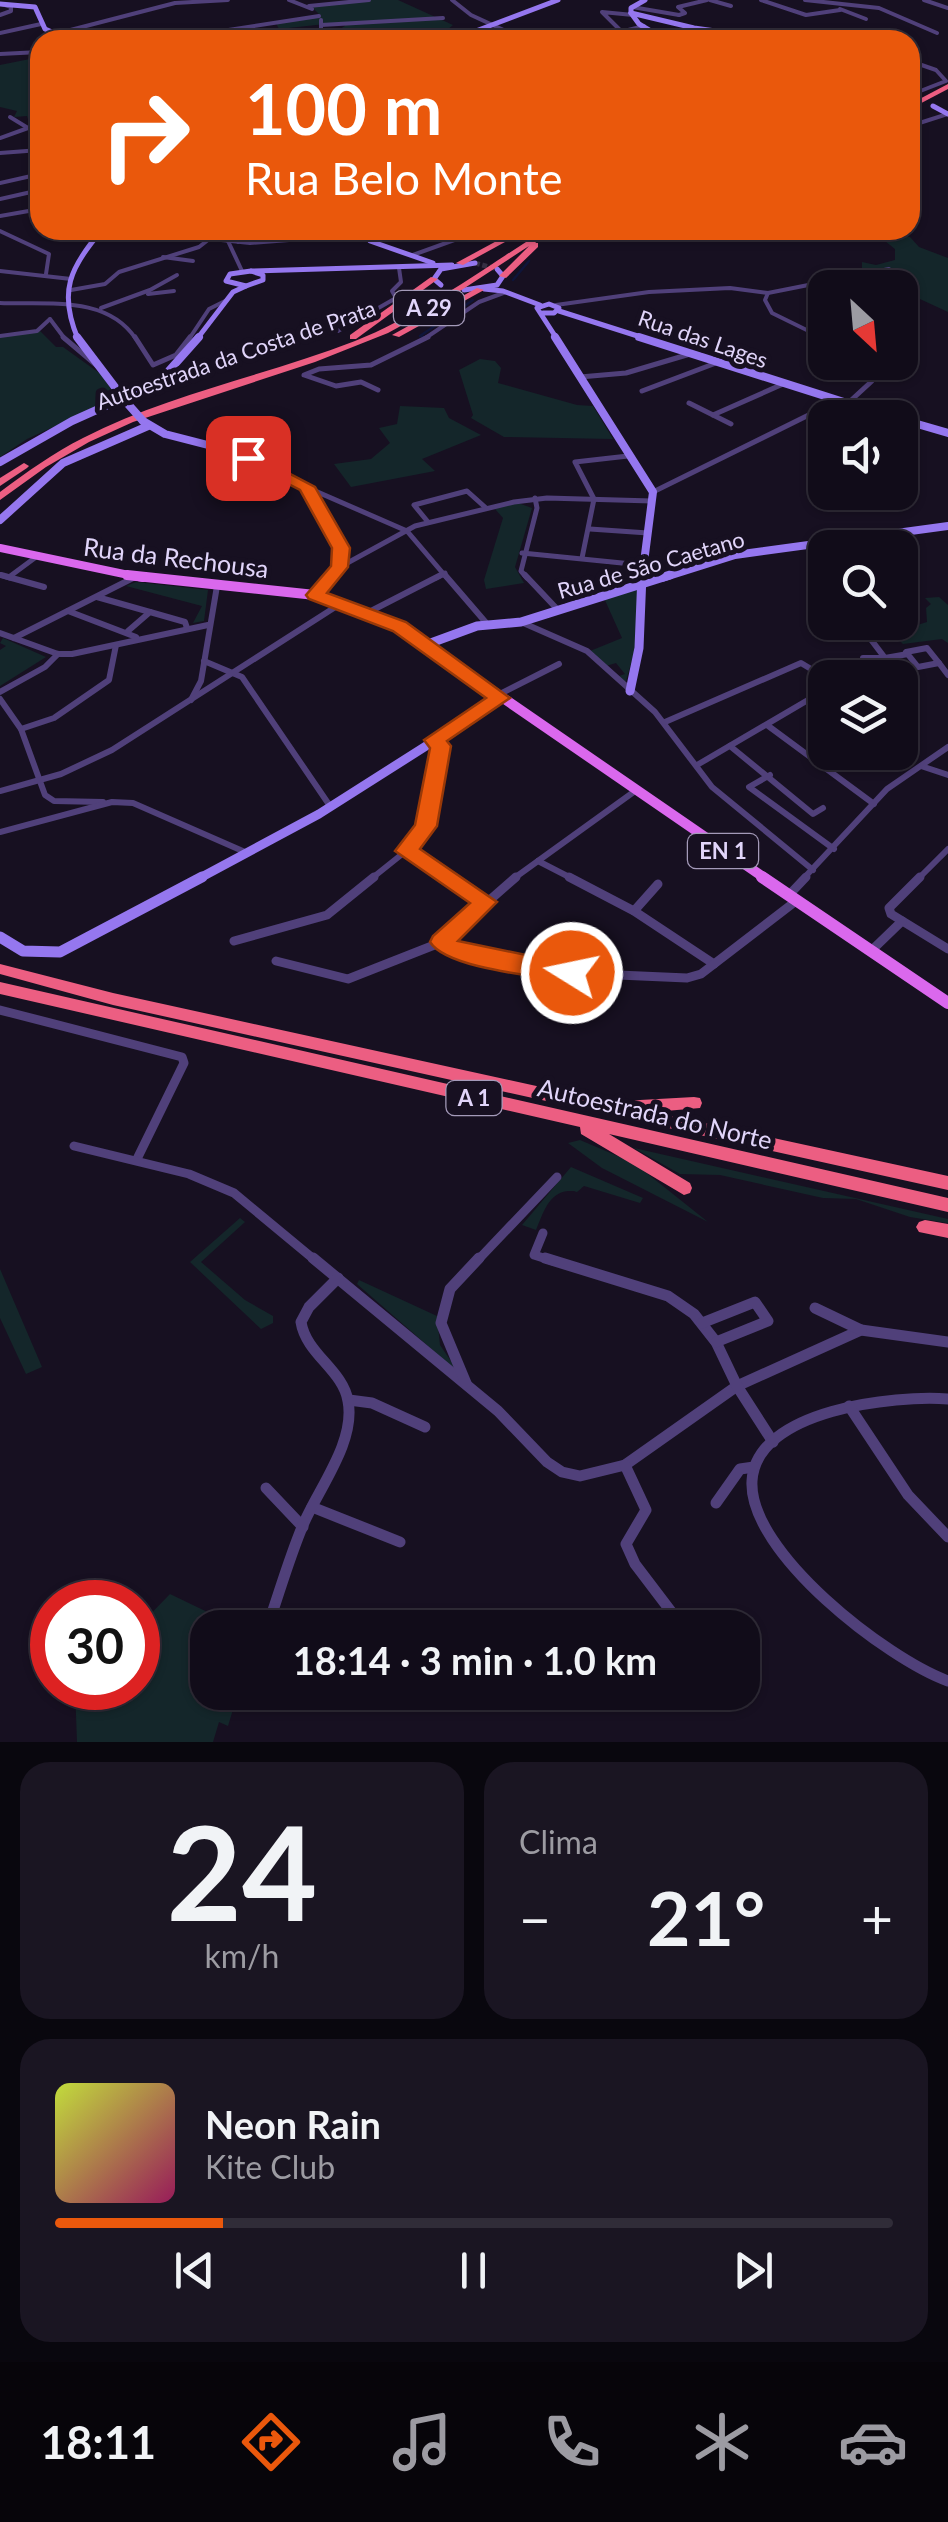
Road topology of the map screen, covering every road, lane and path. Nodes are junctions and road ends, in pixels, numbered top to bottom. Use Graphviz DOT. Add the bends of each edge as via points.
graph roads {
  1 [pos="165,0"];
  2 [pos="228,0"];
  3 [pos="289,0"];
  4 [pos="369,0"];
  5 [pos="452,0"];
  6 [pos="540,0"];
  7 [pos="654,0"];
  8 [pos="709,0"];
  9 [pos="761,0"];
  10 [pos="805,0"];
  11 [pos="924,0"];
  12 [pos="188,1"];
  13 [pos="643,1"];
  14 [pos="556,2"];
  15 [pos="868,2"];
  16 [pos="176,3"];
  17 [pos="1,4"];
  18 [pos="832,4"];
  19 [pos="309,6"];
  20 [pos="730,6"];
  21 [pos="948,8"];
  22 [pos="840,10"];
  23 [pos="632,12"];
  24 [pos="0,15"];
  25 [pos="679,15"];
  26 [pos="319,16"];
  27 [pos="443,18"];
  28 [pos="662,19"];
  29 [pos="866,19"];
  30 [pos="41,24"];
  31 [pos="269,24"];
  32 [pos="321,24"];
  33 [pos="492,26"];
  34 [pos="644,26"];
  35 [pos="704,29"];
  36 [pos="49,30"];
  37 [pos="71,30"];
  38 [pos="224,30"];
  39 [pos="276,30"];
  40 [pos="321,30"];
  41 [pos="481,30"];
  42 [pos="501,30"];
  43 [pos="620,30"];
  44 [pos="650,30"];
  45 [pos="701,30"];
  46 [pos="711,30"];
  47 [pos="0,33"];
  48 [pos="937,33"];
  49 [pos="30,52"];
  50 [pos="0,54"];
  51 [pos="920,65"];
  52 [pos="947,87"];
  53 [pos="920,94"];
  54 [pos="920,104"];
  55 [pos="933,106"];
  56 [pos="948,114"];
  57 [pos="10,118"];
  58 [pos="920,123"];
  59 [pos="28,128"];
  60 [pos="0,138"];
  61 [pos="30,151"];
  62 [pos="0,153"];
  63 [pos="30,175"];
  64 [pos="0,183"];
  65 [pos="30,192"];
  66 [pos="0,199"];
  67 [pos="30,211"];
  68 [pos="0,216"];
  69 [pos="0,235"];
  70 [pos="93,240"];
  71 [pos="208,240"];
  72 [pos="264,240"];
  73 [pos="370,240"];
  74 [pos="453,240"];
  75 [pos="503,240"];
  76 [pos="526,240"];
  77 [pos="526,240"];
  78 [pos="532,240"];
  79 [pos="228,241"];
  80 [pos="238,242"];
  81 [pos="413,254"];
  82 [pos="164,257"];
  83 [pos="193,261"];
  84 [pos="475,263"];
  85 [pos="456,264"];
  86 [pos="399,268"];
  87 [pos="298,269"];
  88 [pos="889,269"];
  89 [pos="252,270"];
  90 [pos="0,271"];
  91 [pos="242,271"];
  92 [pos="433,271"];
  93 [pos="46,274"];
  94 [pos="177,275"];
  95 [pos="71,279"];
  96 [pos="263,280"];
  97 [pos="228,283"];
  98 [pos="501,283"];
  99 [pos="246,286"];
  100 [pos="70,290"];
  101 [pos="174,290"];
  102 [pos="464,290"];
  103 [pos="482,290"];
  104 [pos="233,292"];
  105 [pos="768,293"];
  106 [pos="226,300"];
  107 [pos="0,303"];
  108 [pos="68,304"];
  109 [pos="52,305"];
  110 [pos="103,307"];
  111 [pos="557,308"];
  112 [pos="542,309"];
  113 [pos="51,318"];
  114 [pos="338,331"];
  115 [pos="808,331"];
  116 [pos="0,336"];
  117 [pos="353,337"];
  118 [pos="690,354"];
  119 [pos="309,361"];
  120 [pos="716,363"];
  121 [pos="102,370"];
  122 [pos="580,378"];
  123 [pos="871,380"];
  124 [pos="783,384"];
  125 [pos="378,390"];
  126 [pos="642,391"];
  127 [pos="833,400"];
  128 [pos="851,400"];
  129 [pos="124,401"];
  130 [pos="689,403"];
  131 [pos="712,415"];
  132 [pos="808,416"];
  133 [pos="146,423"];
  134 [pos="731,424"];
  135 [pos="918,424"];
  136 [pos="948,433"];
  137 [pos="628,456"];
  138 [pos="0,463"];
  139 [pos="0,484"];
  140 [pos="306,487"];
  141 [pos="324,492"];
  142 [pos="313,495"];
  143 [pos="0,497"];
  144 [pos="653,497"];
  145 [pos="535,498"];
  146 [pos="594,500"];
  147 [pos="486,508"];
  148 [pos="0,520"];
  149 [pos="428,522"];
  150 [pos="948,526"];
  151 [pos="590,529"];
  152 [pos="408,531"];
  153 [pos="918,532"];
  154 [pos="648,533"];
  155 [pos="0,540"];
  156 [pos="0,548"];
  157 [pos="808,548"];
  158 [pos="522,553"];
  159 [pos="36,556"];
  160 [pos="582,558"];
  161 [pos="642,565"];
  162 [pos="340,567"];
  163 [pos="444,572"];
  164 [pos="0,575"];
  165 [pos="9,576"];
  166 [pos="135,577"];
  167 [pos="642,583"];
  168 [pos="216,586"];
  169 [pos="44,587"];
  170 [pos="315,595"];
  171 [pos="95,596"];
  172 [pos="342,602"];
  173 [pos="558,610"];
  174 [pos="68,611"];
  175 [pos="150,612"];
  176 [pos="369,612"];
  177 [pos="521,622"];
  178 [pos="208,624"];
  179 [pos="488,625"];
  180 [pos="187,628"];
  181 [pos="128,630"];
  182 [pos="0,633"];
  183 [pos="14,638"];
  184 [pos="136,638"];
  185 [pos="870,640"];
  186 [pos="428,644"];
  187 [pos="116,646"];
  188 [pos="58,654"];
  189 [pos="908,654"];
  190 [pos="863,658"];
  191 [pos="885,658"];
  192 [pos="204,661"];
  193 [pos="559,664"];
  194 [pos="939,664"];
  195 [pos="808,667"];
  196 [pos="237,673"];
  197 [pos="948,675"];
  198 [pos="630,691"];
  199 [pos="0,695"];
  200 [pos="498,697"];
  201 [pos="191,700"];
  202 [pos="808,701"];
  203 [pos="665,722"];
  204 [pos="767,724"];
  205 [pos="22,729"];
  206 [pos="434,740"];
  207 [pos="730,746"];
  208 [pos="948,747"];
  209 [pos="808,753"];
  210 [pos="697,766"];
  211 [pos="921,766"];
  212 [pos="831,770"];
  213 [pos="770,775"];
  214 [pos="948,775"];
  215 [pos="39,780"];
  216 [pos="634,791"];
  217 [pos="0,792"];
  218 [pos="54,802"];
  219 [pos="112,802"];
  220 [pos="874,804"];
  221 [pos="330,806"];
  222 [pos="824,808"];
  223 [pos="53,814"];
  224 [pos="0,832"];
  225 [pos="834,848"];
  226 [pos="948,849"];
  227 [pos="406,851"];
  228 [pos="245,852"];
  229 [pos="936,860"];
  230 [pos="538,861"];
  231 [pos="948,867"];
  232 [pos="813,870"];
  233 [pos="658,884"];
  234 [pos="793,898"];
  235 [pos="485,902"];
  236 [pos="634,912"];
  237 [pos="902,922"];
  238 [pos="0,936"];
  239 [pos="234,941"];
  240 [pos="442,942"];
  241 [pos="946,944"];
  242 [pos="871,951"];
  243 [pos="276,961"];
  244 [pos="714,964"];
  245 [pos="0,969"];
  246 [pos="0,988"];
  247 [pos="948,1003"];
  248 [pos="0,1010"];
  249 [pos="694,1103"];
  250 [pos="606,1105"];
  251 [pos="568,1120"];
  252 [pos="74,1146"];
  253 [pos="137,1159"];
  254 [pos="557,1177"];
  255 [pos="948,1183"];
  256 [pos="684,1188"];
  257 [pos="948,1205"];
  258 [pos="925,1227"];
  259 [pos="948,1231"];
  260 [pos="543,1232"];
  261 [pos="338,1278"];
  262 [pos="815,1308"];
  263 [pos="702,1324"];
  264 [pos="861,1330"];
  265 [pos="716,1342"];
  266 [pos="948,1342"];
  267 [pos="466,1384"];
  268 [pos="737,1386"];
  269 [pos="948,1399"];
  270 [pos="349,1400"];
  271 [pos="850,1406"];
  272 [pos="425,1426"];
  273 [pos="773,1442"];
  274 [pos="626,1465"];
  275 [pos="754,1467"];
  276 [pos="266,1488"];
  277 [pos="716,1503"];
  278 [pos="312,1507"];
  279 [pos="302,1527"];
  280 [pos="948,1537"];
  281 [pos="400,1542"];
  282 [pos="273,1610"];
  283 [pos="672,1610"];
  284 [pos="948,1681"];
  1 -- 16 [label="street"];
  2 -- 12 [label="street"];
  3 -- 19 [label="street"];
  4 -- 19 [label="street"];
  5 -- 33 [label="street"];
  6 -- 14 [label="street"];
  7 -- 13 [label="street"];
  8 -- 20 [label="street"];
  8 -- 25 [label="street" via="678,7 685,13"];
  9 -- 22 [label="street" via="806,15"];
  10 -- 18 [label="street"];
  11 -- 21 [label="street"];
  12 -- 16 [label="street"];
  13 -- 23 [label="main road"];
  14 -- 33 [label="main road"];
  15 -- 18 [label="street"];
  15 -- 48 [label="street"];
  16 -- 37 [label="street"];
  17 -- 24 [label="street" via="12,7"];
  17 -- 30 [label="main road" via="36,8"];
  18 -- 22 [label="street"];
  19 -- 26 [label="street"];
  22 -- 29 [label="street"];
  23 -- 25 [label="street"];
  23 -- 28 [label="main road"];
  23 -- 34 [label="main road"];
  23 -- 43 [label="street" via="602,12"];
  25 -- 28 [label="street"];
  26 -- 31 [label="street"];
  26 -- 32 [label="street"];
  27 -- 32 [label="street"];
  28 -- 35 [label="main road"];
  30 -- 36 [label="main road"];
  30 -- 47 [label="street"];
  31 -- 38 [label="street"];
  31 -- 39 [label="street"];
  32 -- 40 [label="street"];
  33 -- 41 [label="main road"];
  33 -- 42 [label="street"];
  34 -- 43 [label="street"];
  34 -- 44 [label="main road"];
  35 -- 45 [label="street"];
  35 -- 46 [label="main road"];
  49 -- 50 [label="street"];
  51 -- 52 [label="street" via="938,72"];
  52 -- 53 [label="street"];
  52 -- 54 [label="highway"];
  55 -- 56 [label="main road"];
  56 -- 58 [label="street"];
  57 -- 59 [label="street"];
  59 -- 60 [label="street"];
  61 -- 62 [label="street"];
  63 -- 64 [label="street"];
  65 -- 66 [label="street"];
  67 -- 68 [label="street"];
  69 -- 93 [label="street" via="49,254"];
  70 -- 95 [label="main road" via="76,260"];
  71 -- 79 [label="street"];
  71 -- 82 [label="street"];
  72 -- 80 [label="street"];
  73 -- 81 [label="main road"];
  74 -- 81 [label="street"];
  75 -- 85 [label="highway"];
  76 -- 117 [label="highway, Autoestrada da Costa de Prata / A 29" via="424,303"];
  77 -- 119 [label="highway, Autoestrada da Costa de Prata / A 29" via="390,330"];
  78 -- 98 [label="highway"];
  79 -- 80 [label="street"];
  79 -- 91 [label="street"];
  81 -- 92 [label="main road"];
  82 -- 83 [label="street"];
  82 -- 100 [label="street" via="104,284"];
  84 -- 85 [label="main road"];
  85 -- 92 [label="main road"];
  86 -- 87 [label="main road"];
  86 -- 92 [label="main road"];
  86 -- 114 [label="street" via="396,298"];
  87 -- 89 [label="main road"];
  87 -- 96 [label="main road"];
  88 -- 105 [label="street"];
  89 -- 91 [label="main road"];
  89 -- 96 [label="main road"];
  90 -- 93 [label="street"];
  91 -- 97 [label="main road" via="227,276"];
  92 -- 117 [label="highway"];
  93 -- 95 [label="street"];
  94 -- 110 [label="street"];
  95 -- 100 [label="main road"];
  96 -- 99 [label="main road"];
  97 -- 99 [label="main road"];
  97 -- 104 [label="main road"];
  98 -- 103 [label="main road, Rua das Lages"];
  98 -- 112 [label="main road, Rua das Lages"];
  98 -- 125 [label="street" via="410,348 374,364 304,373 336,386 361,382"];
  99 -- 104 [label="main road"];
  100 -- 108 [label="main road"];
  101 -- 110 [label="street"];
  102 -- 103 [label="main road, Rua das Lages"];
  103 -- 119 [label="highway" via="408,330"];
  104 -- 106 [label="main road"];
  105 -- 111 [label="street" via="649,292"];
  105 -- 115 [label="street" via="772,313"];
  106 -- 110 [label="street" via="206,313 175,356 153,365 125,322"];
  106 -- 129 [label="main road" via="167,376"];
  107 -- 109 [label="street"];
  108 -- 109 [label="street"];
  108 -- 110 [label="street"];
  108 -- 121 [label="main road" via="78,340"];
  109 -- 113 [label="street"];
  111 -- 112 [label="main road, Rua das Lages"];
  111 -- 118 [label="main road, Rua das Lages"];
  112 -- 122 [label="main road"];
  113 -- 116 [label="street" via="37,330"];
  113 -- 121 [label="street"];
  117 -- 139 [label="highway, Autoestrada da Costa de Prata / A 29" via="145,404 58,444"];
  118 -- 120 [label="main road, Rua das Lages"];
  118 -- 122 [label="street"];
  119 -- 143 [label="highway, Autoestrada da Costa de Prata / A 29" via="110,425"];
  120 -- 124 [label="main road, Rua das Lages"];
  120 -- 126 [label="street"];
  121 -- 129 [label="main road"];
  122 -- 137 [label="main road"];
  123 -- 128 [label="street"];
  124 -- 127 [label="main road, Rua das Lages"];
  124 -- 131 [label="street"];
  129 -- 133 [label="main road, bridge"];
  129 -- 138 [label="main road"];
  130 -- 131 [label="street"];
  131 -- 134 [label="street"];
  132 -- 144 [label="street"];
  133 -- 140 [label="main road" via="238,453"];
  133 -- 148 [label="main road" via="63,463"];
  135 -- 136 [label="main road, Rua das Lages"];
  137 -- 144 [label="main road"];
  137 -- 146 [label="street" via="574,462"];
  140 -- 141 [label="street"];
  140 -- 142 [label="main road"];
  141 -- 142 [label="street"];
  141 -- 152 [label="street"];
  142 -- 162 [label="main road" via="341,548"];
  144 -- 146 [label="street"];
  144 -- 154 [label="main road"];
  145 -- 146 [label="street"];
  145 -- 147 [label="street"];
  145 -- 158 [label="street"];
  146 -- 151 [label="street"];
  147 -- 149 [label="street"];
  147 -- 149 [label="street" via="467,492 414,505"];
  149 -- 152 [label="street"];
  150 -- 153 [label="main road, Rua de São Caetano"];
  151 -- 154 [label="street"];
  151 -- 160 [label="street"];
  152 -- 162 [label="street"];
  152 -- 163 [label="street"];
  154 -- 161 [label="main road"];
  155 -- 156 [label="main road, EN 1"];
  156 -- 159 [label="main road, Rua da Rechousa / EN 1"];
  157 -- 167 [label="main road, Rua de São Caetano" via="735,555"];
  158 -- 160 [label="street"];
  158 -- 173 [label="street" via="526,579"];
  159 -- 165 [label="street"];
  159 -- 166 [label="main road, Rua da Rechousa / EN 1"];
  160 -- 161 [label="street"];
  161 -- 167 [label="main road"];
  162 -- 170 [label="main road"];
  163 -- 176 [label="street"];
  163 -- 179 [label="street"];
  164 -- 165 [label="street"];
  165 -- 169 [label="street"];
  166 -- 168 [label="main road, Rua da Rechousa / EN 1"];
  166 -- 171 [label="street"];
  167 -- 173 [label="main road, Rua de São Caetano"];
  167 -- 198 [label="main road"];
  168 -- 170 [label="main road, Rua da Rechousa / EN 1"];
  168 -- 178 [label="street"];
  170 -- 172 [label="main road, Rua da Rechousa / EN 1"];
  171 -- 174 [label="street"];
  171 -- 175 [label="street"];
  172 -- 176 [label="main road, Rua da Rechousa / EN 1"];
  172 -- 196 [label="street"];
  173 -- 177 [label="main road, Rua de São Caetano"];
  174 -- 181 [label="street"];
  174 -- 183 [label="street"];
  175 -- 180 [label="street"];
  175 -- 181 [label="street"];
  176 -- 186 [label="main road, Rua da Rechousa / EN 1"];
  177 -- 179 [label="main road, Rua de São Caetano"];
  177 -- 198 [label="street" via="587,651"];
  178 -- 180 [label="street"];
  178 -- 192 [label="street"];
  179 -- 186 [label="main road, Rua de São Caetano"];
  180 -- 184 [label="street"];
  181 -- 184 [label="street"];
  182 -- 183 [label="street"];
  183 -- 188 [label="street"];
  184 -- 187 [label="street"];
  185 -- 191 [label="street"];
  186 -- 200 [label="main road, Rua da Rechousa / EN 1"];
  187 -- 188 [label="street"];
  187 -- 205 [label="street" via="110,680 54,718"];
  188 -- 199 [label="street"];
  189 -- 191 [label="street"];
  189 -- 194 [label="street" via="918,667"];
  189 -- 194 [label="street" via="926,648"];
  190 -- 191 [label="street"];
  192 -- 196 [label="street"];
  192 -- 201 [label="street"];
  193 -- 200 [label="street"];
  194 -- 197 [label="street"];
  195 -- 203 [label="street" via="801,663"];
  196 -- 201 [label="street"];
  196 -- 221 [label="street"];
  198 -- 203 [label="street"];
  199 -- 205 [label="street"];
  200 -- 206 [label="main road"];
  200 -- 216 [label="main road, EN 1"];
  201 -- 215 [label="street" via="112,750"];
  202 -- 204 [label="street"];
  203 -- 210 [label="street"];
  204 -- 207 [label="street"];
  204 -- 209 [label="street"];
  205 -- 215 [label="street"];
  206 -- 221 [label="main road"];
  206 -- 227 [label="street" via="440,746 426,826"];
  207 -- 210 [label="street"];
  207 -- 213 [label="street"];
  208 -- 211 [label="street"];
  210 -- 232 [label="street" via="712,787"];
  211 -- 214 [label="street"];
  211 -- 220 [label="street"];
  212 -- 220 [label="street"];
  213 -- 222 [label="street" via="813,814"];
  213 -- 225 [label="street" via="749,786"];
  215 -- 217 [label="street"];
  215 -- 218 [label="street"];
  216 -- 230 [label="street"];
  216 -- 234 [label="main road, EN 1"];
  218 -- 219 [label="street"];
  218 -- 223 [label="street"];
  219 -- 223 [label="street"];
  219 -- 228 [label="street" via="133,803"];
  220 -- 225 [label="street"];
  221 -- 228 [label="main road"];
  223 -- 224 [label="street"];
  225 -- 232 [label="street"];
  226 -- 229 [label="street"];
  227 -- 235 [label="street"];
  227 -- 239 [label="street" via="327,915"];
  228 -- 238 [label="main road" via="56,954 11,946"];
  229 -- 231 [label="street"];
  229 -- 237 [label="street" via="889,908"];
  230 -- 235 [label="street"];
  230 -- 236 [label="street"];
  232 -- 234 [label="street"];
  233 -- 236 [label="street"];
  234 -- 242 [label="main road, EN 1"];
  234 -- 244 [label="street"];
  235 -- 240 [label="street"];
  236 -- 244 [label="street"];
  237 -- 241 [label="street"];
  237 -- 242 [label="street"];
  240 -- 243 [label="street" via="348,978"];
  240 -- 244 [label="street" via="454,951 572,973 687,978"];
  242 -- 247 [label="main road, EN 1"];
  245 -- 250 [label="highway, Autoestrada do Norte / A 1"];
  246 -- 251 [label="highway, Autoestrada do Norte / A 1"];
  248 -- 253 [label="street" via="182,1057"];
  249 -- 250 [label="highway"];
  250 -- 255 [label="highway, Autoestrada do Norte / A 1"];
  251 -- 256 [label="highway"];
  251 -- 257 [label="highway, Autoestrada do Norte / A 1"];
  252 -- 253 [label="street"];
  253 -- 261 [label="street" via="234,1192"];
  254 -- 267 [label="street" via="450,1289 442,1306 444,1344"];
  258 -- 259 [label="highway"];
  260 -- 263 [label="street" via="534,1254 668,1296"];
  261 -- 267 [label="street"];
  261 -- 270 [label="street" via="303,1314 300,1326"];
  262 -- 264 [label="street"];
  263 -- 265 [label="street"];
  263 -- 265 [label="street" via="755,1302 768,1321"];
  264 -- 266 [label="street"];
  264 -- 268 [label="street"];
  265 -- 268 [label="street"];
  267 -- 274 [label="street" via="562,1472 580,1476"];
  268 -- 273 [label="street"];
  268 -- 274 [label="street"];
  269 -- 271 [label="street" via="902,1397"];
  270 -- 272 [label="street"];
  270 -- 278 [label="street" via="348,1423"];
  271 -- 273 [label="street"];
  271 -- 280 [label="street" via="908,1494"];
  273 -- 275 [label="street"];
  274 -- 283 [label="street" via="646,1510 626,1544 629,1557"];
  275 -- 277 [label="street" via="740,1468"];
  275 -- 284 [label="street" via="764,1524 806,1581 881,1648"];
  276 -- 279 [label="street"];
  278 -- 279 [label="street"];
  278 -- 281 [label="street"];
  279 -- 282 [label="street"];
}
